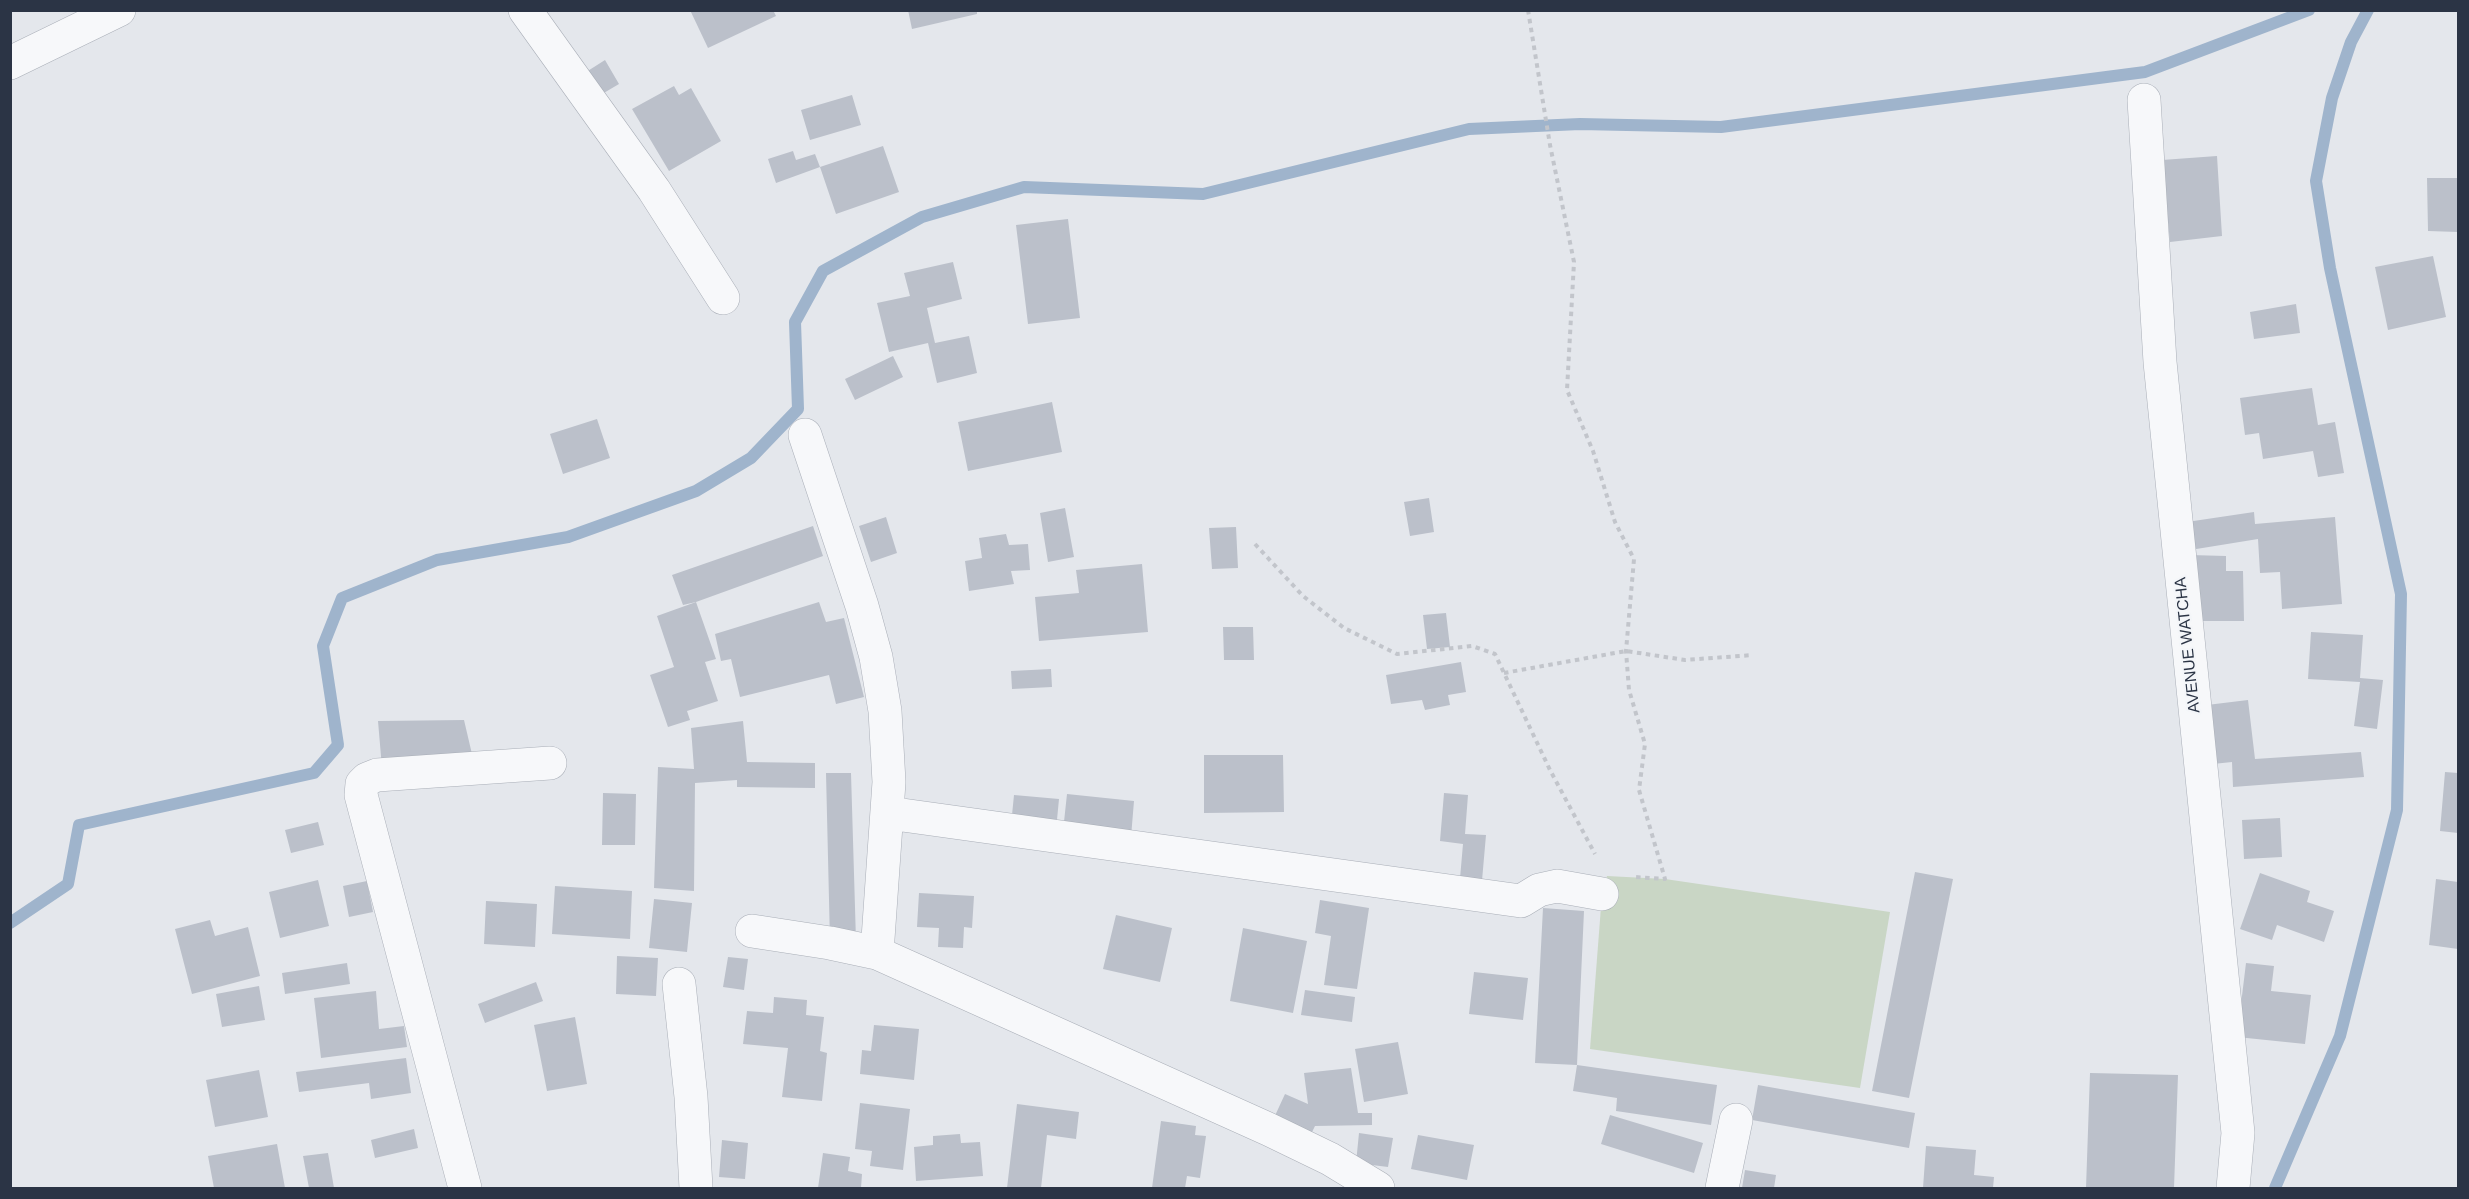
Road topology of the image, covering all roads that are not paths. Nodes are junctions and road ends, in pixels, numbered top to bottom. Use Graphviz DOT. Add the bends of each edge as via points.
graph roads {
  1 [pos="119,10"];
  2 [pos="525,10"];
  3 [pos="10,63"];
  4 [pos="2144,100"];
  5 [pos="723,298"];
  6 [pos="805,435"];
  7 [pos="550,763"];
  8 [pos="888,813"];
  9 [pos="1602,894"];
  10 [pos="752,931"];
  11 [pos="877,953"];
  12 [pos="679,984"];
  13 [pos="1736,1120"];
  14 [pos="465,1188"];
  15 [pos="696,1188"];
  16 [pos="1378,1188"];
  17 [pos="1722,1188"];
  18 [pos="2233,1188"];
  1 -- 3 [label="street"];
  2 -- 5 [label="street" via="654,190"];
  4 -- 18 [label="street, AVENUE WATCHA" via="2160,362 2238,1133"];
  6 -- 8 [label="street" via="876,657 885,711"];
  7 -- 14 [label="street" via="378,775 362,784 361,795"];
  8 -- 9 [label="street" via="1521,901 1539,890 1557,886"];
  8 -- 11 [label="street"];
  10 -- 11 [label="street"];
  11 -- 16 [label="street" via="1268,1129"];
  12 -- 15 [label="street"];
  13 -- 17 [label="street"];
}
